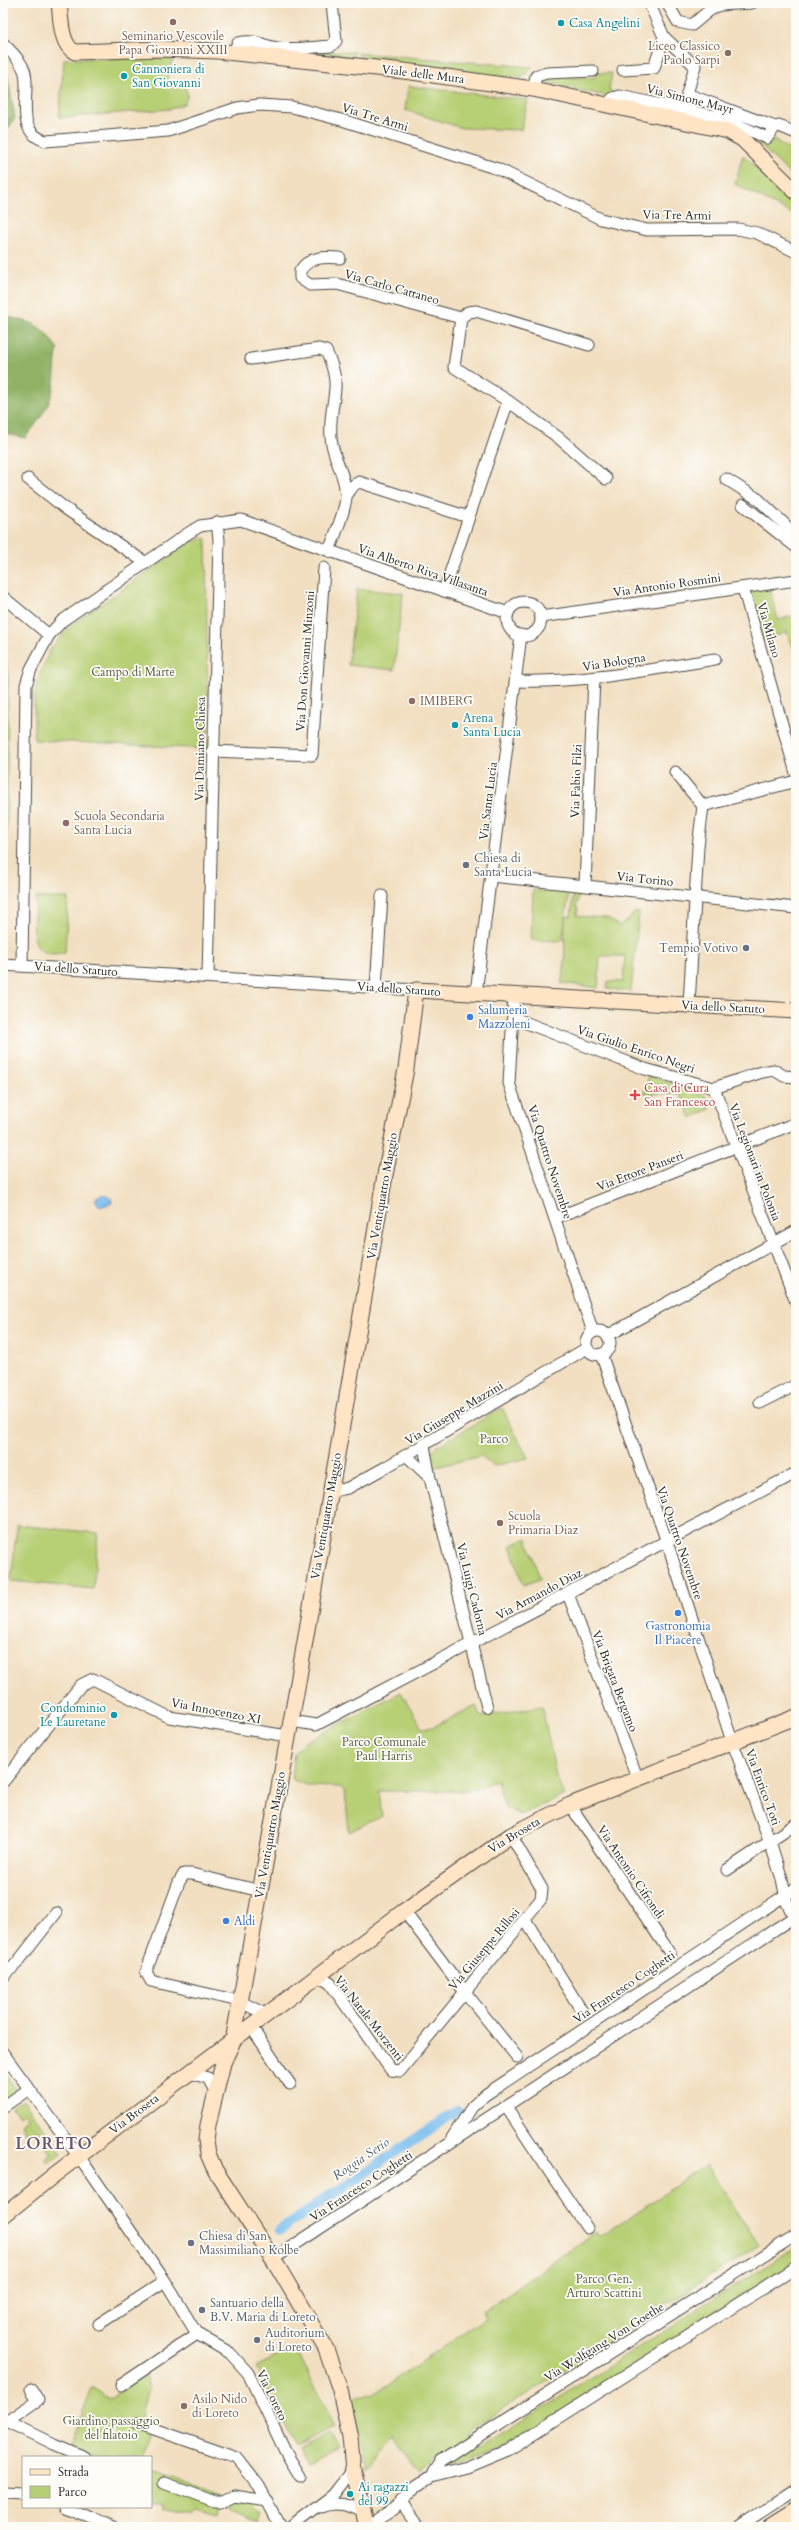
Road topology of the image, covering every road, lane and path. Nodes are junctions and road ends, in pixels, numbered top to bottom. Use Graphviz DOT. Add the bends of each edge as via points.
graph roads {
  1 [pos="59,3"];
  2 [pos="332,3"];
  3 [pos="649,3"];
  4 [pos="667,3"];
  5 [pos="752,3"];
  6 [pos="664,37"];
  7 [pos="3,43"];
  8 [pos="233,53"];
  9 [pos="623,70"];
  10 [pos="593,71"];
  11 [pos="533,89"];
  12 [pos="607,104"];
  13 [pos="779,126"];
  14 [pos="796,133"];
  15 [pos="796,192"];
  16 [pos="796,252"];
  17 [pos="340,258"];
  18 [pos="461,318"];
  19 [pos="589,345"];
  20 [pos="251,359"];
  21 [pos="508,402"];
  22 [pos="28,479"];
  23 [pos="606,479"];
  24 [pos="726,479"];
  25 [pos="346,496"];
  26 [pos="742,505"];
  27 [pos="462,515"];
  28 [pos="217,522"];
  29 [pos="796,535"];
  30 [pos="796,547"];
  31 [pos="329,551"];
  32 [pos="146,562"];
  33 [pos="324,568"];
  34 [pos="796,580"];
  35 [pos="742,588"];
  36 [pos="444,591"];
  37 [pos="3,597"];
  38 [pos="508,613"];
  39 [pos="541,617"];
  40 [pos="49,635"];
  41 [pos="521,635"];
  42 [pos="715,659"];
  43 [pos="594,679"];
  44 [pos="516,681"];
  45 [pos="212,751"];
  46 [pos="675,772"];
  47 [pos="796,773"];
  48 [pos="796,781"];
  49 [pos="703,806"];
  50 [pos="491,876"];
  51 [pos="585,885"];
  52 [pos="382,896"];
  53 [pos="695,897"];
  54 [pos="796,908"];
  55 [pos="3,965"];
  56 [pos="22,966"];
  57 [pos="208,976"];
  58 [pos="376,987"];
  59 [pos="416,990"];
  60 [pos="476,993"];
  61 [pos="514,996"];
  62 [pos="689,1005"];
  63 [pos="796,1012"];
  64 [pos="514,1018"];
  65 [pos="796,1078"];
  66 [pos="714,1088"];
  67 [pos="796,1123"];
  68 [pos="735,1148"];
  69 [pos="555,1218"];
  70 [pos="796,1230"];
  71 [pos="774,1244"];
  72 [pos="796,1302"];
  73 [pos="593,1332"];
  74 [pos="607,1336"];
  75 [pos="587,1348"];
  76 [pos="601,1354"];
  77 [pos="796,1386"];
  78 [pos="760,1403"];
  79 [pos="424,1446"];
  80 [pos="407,1456"];
  81 [pos="796,1473"];
  82 [pos="430,1478"];
  83 [pos="330,1492"];
  84 [pos="667,1542"];
  85 [pos="568,1594"];
  86 [pos="472,1644"];
  87 [pos="486,1707"];
  88 [pos="796,1717"];
  89 [pos="289,1729"];
  90 [pos="732,1741"];
  91 [pos="638,1777"];
  92 [pos="3,1782"];
  93 [pos="570,1805"];
  94 [pos="796,1824"];
  95 [pos="511,1835"];
  96 [pos="770,1842"];
  97 [pos="726,1870"];
  98 [pos="796,1888"];
  99 [pos="260,1891"];
  100 [pos="785,1896"];
  101 [pos="404,1911"];
  102 [pos="56,1913"];
  103 [pos="795,1919"];
  104 [pos="526,1921"];
  105 [pos="670,1953"];
  106 [pos="319,1976"];
  107 [pos="3,1977"];
  108 [pos="465,1992"];
  109 [pos="239,2001"];
  110 [pos="583,2013"];
  111 [pos="267,2015"];
  112 [pos="251,2027"];
  113 [pos="233,2040"];
  114 [pos="3,2053"];
  115 [pos="517,2057"];
  116 [pos="400,2071"];
  117 [pos="189,2073"];
  118 [pos="290,2084"];
  119 [pos="29,2089"];
  120 [pos="216,2093"];
  121 [pos="3,2107"];
  122 [pos="507,2108"];
  123 [pos="471,2111"];
  124 [pos="482,2122"];
  125 [pos="444,2147"];
  126 [pos="78,2156"];
  127 [pos="3,2216"];
  128 [pos="587,2228"];
  129 [pos="796,2235"];
  130 [pos="273,2259"];
  131 [pos="796,2267"];
  132 [pos="164,2281"];
  133 [pos="99,2324"];
  134 [pos="197,2334"];
  135 [pos="121,2385"];
  136 [pos="31,2389"];
  137 [pos="5,2422"];
  138 [pos="138,2423"];
  139 [pos="83,2456"];
  140 [pos="353,2469"];
  141 [pos="300,2476"];
  142 [pos="431,2476"];
  143 [pos="164,2483"];
  144 [pos="796,2489"];
  145 [pos="3,2492"];
  146 [pos="22,2493"];
  147 [pos="268,2501"];
  148 [pos="401,2502"];
  149 [pos="67,2508"];
  150 [pos="318,2508"];
  151 [pos="796,2510"];
  152 [pos="366,2522"];
  153 [pos="108,2526"];
  154 [pos="281,2527"];
  155 [pos="291,2527"];
  156 [pos="419,2527"];
  157 [pos="738,2527"];
  158 [pos="769,2527"];
  1 -- 8 [label="street, Viale delle Mura" via="65,39 69,49 75,52 158,49"];
  2 -- 8 [label="street" via="336,41 331,46 277,48 256,41 245,41 238,43"];
  3 -- 6 [label="street, Via Simone Mayr"];
  4 -- 5 [label="street" via="678,22 692,25 720,5"];
  6 -- 9 [label="street" via="654,68"];
  6 -- 12 [label="street, Via Simone Mayr" via="695,66 687,94 775,127 767,138 723,118 620,96"];
  7 -- 16 [label="street, Via Tre Armi" via="25,73 27,124 33,134 46,141 168,131 237,108 259,105 292,107 345,121 498,170 600,219 647,230 738,229 757,233"];
  8 -- 11 [label="street, Viale delle Mura" via="404,71"];
  10 -- 11 [label="street" via="547,73 536,76"];
  11 -- 12 [label="street, Viale delle Mura"];
  12 -- 15 [label="street, Viale delle Mura" via="728,132 742,139"];
  13 -- 14 [label="street"];
  17 -- 18 [label="street, Via Carlo Cattaneo" via="314,258 304,264 300,271 303,282 310,286 337,284"];
  18 -- 19 [label="street" via="468,312 476,311"];
  18 -- 21 [label="street" via="454,367"];
  20 -- 25 [label="street" via="319,349 326,351 336,373 330,437 342,470"];
  21 -- 23 [label="street" via="559,438"];
  21 -- 36 [label="street"];
  22 -- 32 [label="street" via="66,509"];
  24 -- 29 [label="street" via="758,499"];
  25 -- 27 [label="street" via="359,482"];
  25 -- 31 [label="street"];
  26 -- 30 [label="street"];
  28 -- 31 [label="street, Via Alberto Riva Villasanta" via="241,520"];
  28 -- 32 [label="street, Via Alberto Riva Villasanta" via="193,530"];
  28 -- 45 [label="street, Via Damiano Chiesa" via="219,540"];
  31 -- 36 [label="street, Via Alberto Riva Villasanta"];
  32 -- 40 [label="street, Via Alberto Riva Villasanta" via="62,621"];
  33 -- 45 [label="street, Via Don Giovanni Minzoni" via="312,755"];
  34 -- 35 [label="street, Via Antonio Rosmini"];
  35 -- 39 [label="street, Via Antonio Rosmini"];
  35 -- 47 [label="street, Via Milano"];
  36 -- 38 [label="street, Via Alberto Riva Villasanta"];
  37 -- 40 [label="street"];
  38 -- 39 [label="street" via="517,604 526,602 537,608"];
  38 -- 41 [label="street" via="510,628"];
  39 -- 41 [label="street" via="536,631 530,635"];
  40 -- 56 [label="street, Via Alberto Riva Villasanta" via="31,669 26,685"];
  41 -- 44 [label="street, Via Santa Lucia"];
  42 -- 43 [label="street, Via Bologna"];
  43 -- 44 [label="street, Via Bologna" via="558,682"];
  43 -- 51 [label="street, Via Fabio Filzi"];
  44 -- 50 [label="street, Via Santa Lucia"];
  45 -- 57 [label="street, Via Damiano Chiesa"];
  46 -- 49 [label="street"];
  48 -- 49 [label="street"];
  49 -- 53 [label="street"];
  50 -- 51 [label="street, Via Torino"];
  50 -- 60 [label="street, Via Santa Lucia"];
  51 -- 53 [label="street, Via Torino"];
  52 -- 58 [label="street"];
  53 -- 54 [label="street, Via Torino"];
  53 -- 62 [label="street"];
  55 -- 56 [label="street, Via dello Statuto"];
  56 -- 57 [label="street, Via dello Statuto" via="52,972"];
  57 -- 58 [label="street, Via dello Statuto"];
  58 -- 59 [label="street, Via dello Statuto"];
  59 -- 60 [label="street, Via dello Statuto"];
  59 -- 83 [label="street, Via Ventiquattro Maggio" via="407,1061"];
  60 -- 61 [label="street, Via dello Statuto"];
  61 -- 62 [label="street, Via dello Statuto"];
  61 -- 64 [label="street, Via Quattro Novembre"];
  62 -- 63 [label="street, Via dello Statuto"];
  64 -- 66 [label="street, Via Giulio Enrico Negri" via="645,1068"];
  64 -- 69 [label="street, Via Quattro Novembre" via="509,1083"];
  65 -- 66 [label="street" via="784,1076 774,1070"];
  66 -- 68 [label="street, Via Legionari in Polonia"];
  67 -- 68 [label="street, Via Ettore Panseri"];
  68 -- 69 [label="street, Via Ettore Panseri"];
  68 -- 71 [label="street, Via Legionari in Polonia"];
  69 -- 73 [label="street, Via Quattro Novembre"];
  70 -- 71 [label="street"];
  71 -- 72 [label="street, Via Legionari in Polonia"];
  71 -- 74 [label="street"];
  73 -- 74 [label="street"];
  73 -- 75 [label="street" via="586,1339"];
  74 -- 76 [label="street" via="608,1347"];
  75 -- 76 [label="street" via="593,1354"];
  75 -- 79 [label="street, Via Giuseppe Mazzini"];
  76 -- 84 [label="street, Via Quattro Novembre"];
  77 -- 78 [label="street"];
  79 -- 80 [label="street, Via Giuseppe Mazzini"];
  79 -- 82 [label="street, Via Luigi Cadorna"];
  80 -- 82 [label="street"];
  80 -- 83 [label="street, Via Giuseppe Mazzini" via="348,1488"];
  81 -- 84 [label="street, Via Armando Diaz"];
  82 -- 86 [label="street, Via Luigi Cadorna"];
  83 -- 89 [label="street, Via Ventiquattro Maggio"];
  84 -- 85 [label="street, Via Armando Diaz"];
  84 -- 90 [label="street, Via Quattro Novembre"];
  85 -- 86 [label="street, Via Armando Diaz"];
  85 -- 91 [label="street, Via Brigata Bergamo"];
  86 -- 87 [label="street, Via Luigi Cadorna"];
  86 -- 89 [label="street, Via Armando Diaz" via="316,1725"];
  88 -- 90 [label="street, Via Broseta"];
  89 -- 92 [label="street, Via Innocenzo XI" via="169,1717 90,1679 81,1685"];
  89 -- 99 [label="street, Via Ventiquattro Maggio"];
  90 -- 91 [label="street, Via Broseta"];
  90 -- 96 [label="street, Via Enrico Toti"];
  91 -- 93 [label="street, Via Broseta"];
  93 -- 95 [label="street, Via Broseta"];
  93 -- 105 [label="street, Via Antonio Cifrondi"];
  94 -- 96 [label="street"];
  95 -- 101 [label="street, Via Broseta"];
  95 -- 104 [label="street, Via Giuseppe Rillosi" via="543,1892"];
  96 -- 97 [label="street, Via Enrico Toti"];
  96 -- 100 [label="street, Via Enrico Toti"];
  98 -- 100 [label="street, Via Francesco Coghetti"];
  99 -- 109 [label="street, Via Ventiquattro Maggio"];
  99 -- 109 [label="street" via="184,1874 178,1882 146,1972 151,1981"];
  100 -- 103 [label="street, Via Enrico Toti"];
  100 -- 123 [label="street, Via Francesco Coghetti" via="484,2095"];
  101 -- 106 [label="street, Via Broseta"];
  101 -- 108 [label="street"];
  102 -- 107 [label="street" via="18,1963"];
  103 -- 122 [label="street, Via Francesco Coghetti"];
  104 -- 108 [label="street, Via Giuseppe Rillosi"];
  104 -- 110 [label="street"];
  106 -- 111 [label="street, Via Broseta"];
  106 -- 116 [label="street, Via Natale Morzenti" via="330,1983 392,2070"];
  108 -- 115 [label="street"];
  108 -- 116 [label="street, Via Giuseppe Rillosi"];
  109 -- 111 [label="street"];
  109 -- 113 [label="street, Via Ventiquattro Maggio"];
  111 -- 112 [label="street, Via Broseta"];
  112 -- 113 [label="street, Via Broseta"];
  112 -- 118 [label="street"];
  113 -- 117 [label="street, Via Broseta"];
  113 -- 120 [label="street, Via Ventiquattro Maggio" via="223,2063"];
  114 -- 119 [label="street, Via Loreto"];
  117 -- 120 [label="street" via="208,2078"];
  117 -- 126 [label="street, Via Broseta"];
  119 -- 121 [label="street"];
  119 -- 126 [label="street, Via Loreto"];
  120 -- 130 [label="street, Via Ventiquattro Maggio" via="206,2140 208,2154 215,2170"];
  122 -- 124 [label="street, Via Francesco Coghetti"];
  122 -- 128 [label="street"];
  123 -- 124 [label="street"];
  123 -- 125 [label="street, Via Francesco Coghetti"];
  124 -- 125 [label="street, Via Francesco Coghetti"];
  125 -- 130 [label="street, Via Francesco Coghetti"];
  126 -- 127 [label="street, Via Broseta"];
  126 -- 132 [label="street, Via Loreto"];
  129 -- 142 [label="street, Via Wolfgang Von Goethe" via="440,2462"];
  130 -- 140 [label="street, Via Ventiquattro Maggio" via="318,2334 334,2370 350,2438"];
  131 -- 142 [label="street, Via Wolfgang Von Goethe" via="508,2450 466,2467"];
  132 -- 133 [label="street"];
  132 -- 134 [label="street, Via Loreto"];
  134 -- 135 [label="street"];
  134 -- 141 [label="street, Via Loreto" via="230,2353 248,2373 285,2451"];
  136 -- 137 [label="street" via="38,2400"];
  137 -- 139 [label="street"];
  138 -- 147 [label="street" via="236,2458"];
  140 -- 150 [label="street" via="333,2495"];
  140 -- 152 [label="street, Via Ventiquattro Maggio"];
  142 -- 148 [label="street, Via Wolfgang Von Goethe" via="416,2486"];
  143 -- 147 [label="street" via="215,2502 222,2502 234,2496"];
  144 -- 157 [label="street"];
  145 -- 146 [label="street"];
  147 -- 154 [label="street"];
  148 -- 152 [label="street, Via Wolfgang Von Goethe" via="379,2520"];
  148 -- 156 [label="street"];
  149 -- 153 [label="street"];
  150 -- 152 [label="street" via="328,2504 352,2507"];
  150 -- 155 [label="street"];
  151 -- 158 [label="street"];
}
